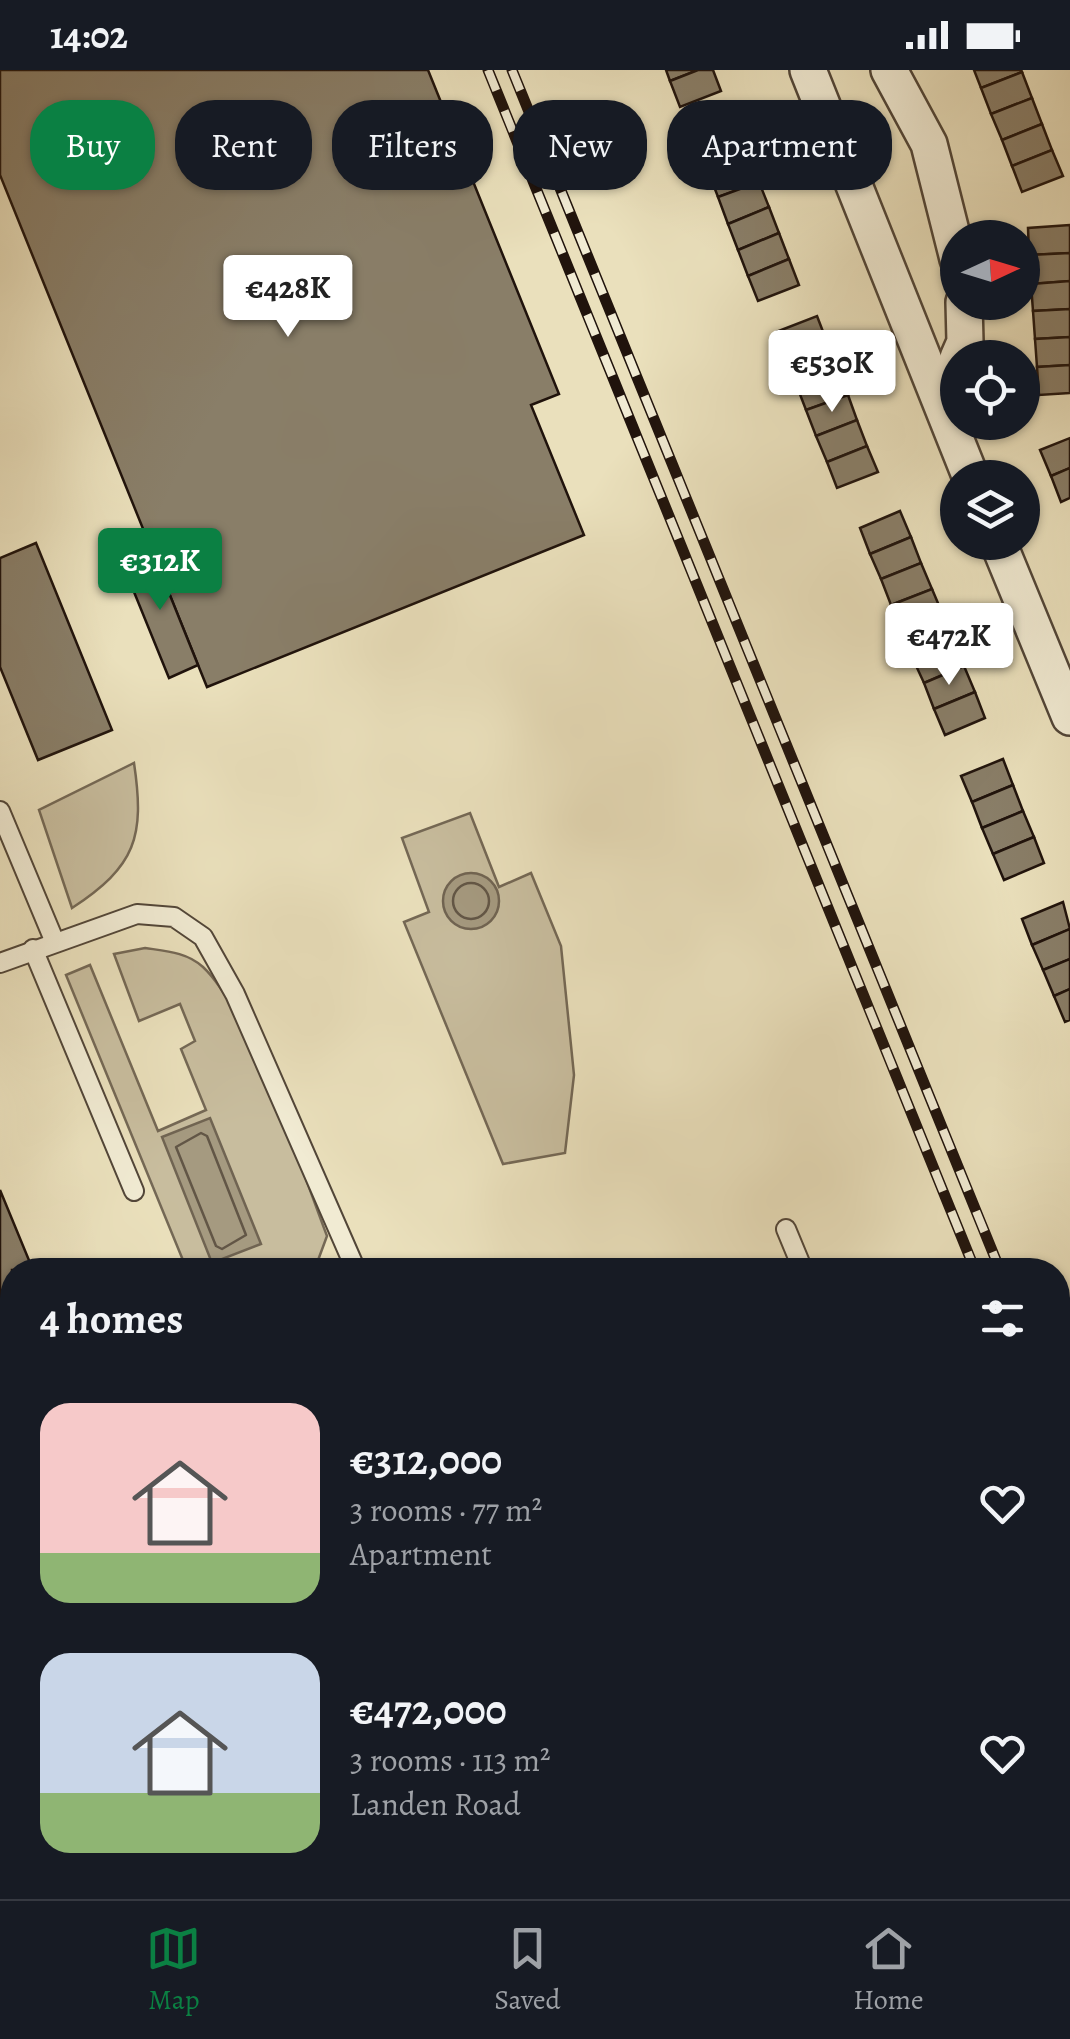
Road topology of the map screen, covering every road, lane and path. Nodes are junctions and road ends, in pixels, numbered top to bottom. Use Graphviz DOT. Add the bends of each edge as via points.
graph roads {
  1 [pos="808,70"];
  2 [pos="889,70"];
  3 [pos="948,220"];
  4 [pos="940,400"];
  5 [pos="1005,560"];
  6 [pos="1070,717"];
  7 [pos="0,810"];
  8 [pos="54,940"];
  9 [pos="33,949"];
  10 [pos="0,963"];
  11 [pos="134,1192"];
  12 [pos="786,1229"];
  13 [pos="351,1258"];
  14 [pos="798,1258"];
  1 -- 4 [label="street"];
  2 -- 3 [label="street" via="928,144"];
  5 -- 6 [label="street"];
  7 -- 8 [label="lane"];
  8 -- 9 [label="lane"];
  8 -- 13 [label="lane" via="137,914 174,917 203,937 236,994"];
  9 -- 10 [label="lane"];
  9 -- 11 [label="lane"];
  12 -- 14 [label="lane"];
}
